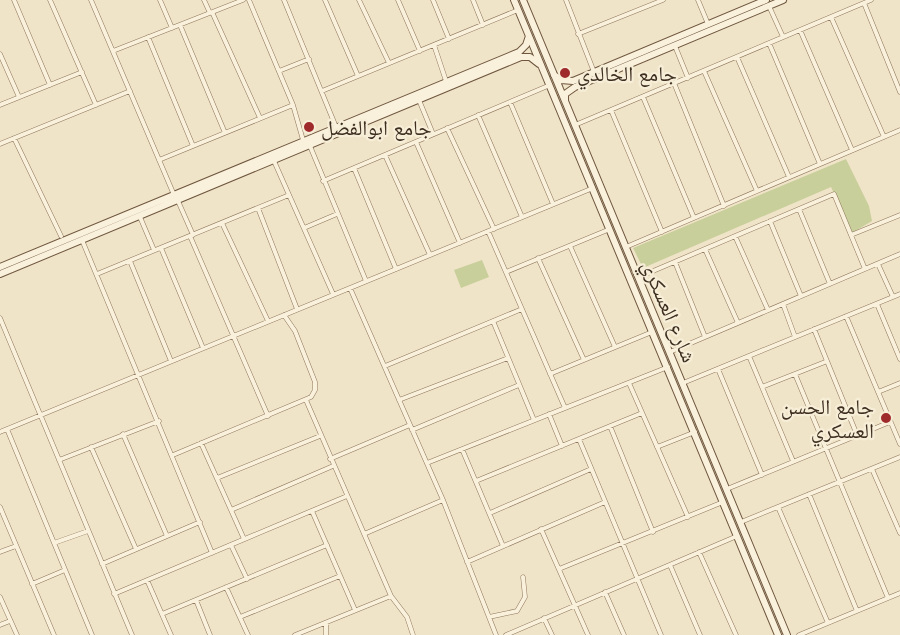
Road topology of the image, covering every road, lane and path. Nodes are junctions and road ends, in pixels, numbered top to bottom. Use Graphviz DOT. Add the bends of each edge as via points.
graph roads {
  1 [pos="14,0"];
  2 [pos="51,0"];
  3 [pos="92,0"];
  4 [pos="160,0"];
  5 [pos="204,0"];
  6 [pos="243,0"];
  7 [pos="249,0"];
  8 [pos="284,0"];
  9 [pos="326,0"];
  10 [pos="359,0"];
  11 [pos="398,0"];
  12 [pos="433,0"];
  13 [pos="473,0"];
  14 [pos="514,0"];
  15 [pos="566,0"];
  16 [pos="663,0"];
  17 [pos="698,0"];
  18 [pos="743,0"];
  19 [pos="783,0"];
  20 [pos="871,0"];
  21 [pos="526,1"];
  22 [pos="768,3"];
  23 [pos="864,3"];
  24 [pos="746,8"];
  25 [pos="518,10"];
  26 [pos="211,13"];
  27 [pos="831,17"];
  28 [pos="708,24"];
  29 [pos="180,25"];
  30 [pos="483,25"];
  31 [pos="172,28"];
  32 [pos="800,30"];
  33 [pos="578,34"];
  34 [pos="529,35"];
  35 [pos="148,37"];
  36 [pos="783,38"];
  37 [pos="449,39"];
  38 [pos="769,43"];
  39 [pos="434,45"];
  40 [pos="675,45"];
  41 [pos="113,51"];
  42 [pos="420,51"];
  43 [pos="0,54"];
  44 [pos="737,57"];
  45 [pos="309,58"];
  46 [pos="389,63"];
  47 [pos="541,65"];
  48 [pos="704,70"];
  49 [pos="279,71"];
  50 [pos="82,72"];
  51 [pos="552,73"];
  52 [pos="594,73"];
  53 [pos="358,76"];
  54 [pos="688,78"];
  55 [pos="446,81"];
  56 [pos="674,83"];
  57 [pos="574,84"];
  58 [pos="50,85"];
  59 [pos="550,85"];
  60 [pos="130,91"];
  61 [pos="322,91"];
  62 [pos="900,92"];
  63 [pos="19,97"];
  64 [pos="642,97"];
  65 [pos="418,100"];
  66 [pos="510,102"];
  67 [pos="566,104"];
  68 [pos="0,105"];
  69 [pos="96,105"];
  70 [pos="293,105"];
  71 [pos="611,110"];
  72 [pos="478,115"];
  73 [pos="260,118"];
  74 [pos="574,125"];
  75 [pos="336,127"];
  76 [pos="447,128"];
  77 [pos="900,130"];
  78 [pos="225,133"];
  79 [pos="433,134"];
  80 [pos="884,137"];
  81 [pos="14,138"];
  82 [pos="303,140"];
  83 [pos="416,142"];
  84 [pos="0,144"];
  85 [pos="193,146"];
  86 [pos="310,146"];
  87 [pos="852,150"];
  88 [pos="582,152"];
  89 [pos="385,155"];
  90 [pos="159,160"];
  91 [pos="274,161"];
  92 [pos="820,164"];
  93 [pos="587,165"];
  94 [pos="237,168"];
  95 [pos="354,168"];
  96 [pos="239,175"];
  97 [pos="224,177"];
  98 [pos="789,178"];
  99 [pos="323,181"];
  100 [pos="593,188"];
  101 [pos="757,191"];
  102 [pos="289,195"];
  103 [pos="176,198"];
  104 [pos="553,204"];
  105 [pos="724,206"];
  106 [pos="258,208"];
  107 [pos="799,209"];
  108 [pos="337,214"];
  109 [pos="900,215"];
  110 [pos="140,216"];
  111 [pos="522,218"];
  112 [pos="694,218"];
  113 [pos="770,221"];
  114 [pos="222,223"];
  115 [pos="303,228"];
  116 [pos="494,229"];
  117 [pos="610,229"];
  118 [pos="488,231"];
  119 [pos="662,232"];
  120 [pos="191,235"];
  121 [pos="851,235"];
  122 [pos="735,236"];
  123 [pos="82,240"];
  124 [pos="61,242"];
  125 [pos="460,243"];
  126 [pos="570,246"];
  127 [pos="626,247"];
  128 [pos="161,248"];
  129 [pos="705,249"];
  130 [pos="154,250"];
  131 [pos="900,254"];
  132 [pos="430,255"];
  133 [pos="538,258"];
  134 [pos="129,261"];
  135 [pos="675,262"];
  136 [pos="878,264"];
  137 [pos="0,267"];
  138 [pos="396,269"];
  139 [pos="865,269"];
  140 [pos="506,272"];
  141 [pos="0,274"];
  142 [pos="96,274"];
  143 [pos="638,277"];
  144 [pos="366,281"];
  145 [pos="830,284"];
  146 [pos="350,288"];
  147 [pos="900,294"];
  148 [pos="333,295"];
  149 [pos="801,296"];
  150 [pos="892,297"];
  151 [pos="783,304"];
  152 [pos="877,304"];
  153 [pos="297,309"];
  154 [pos="522,309"];
  155 [pos="768,310"];
  156 [pos="285,315"];
  157 [pos="846,316"];
  158 [pos="0,318"];
  159 [pos="268,321"];
  160 [pos="493,321"];
  161 [pos="738,323"];
  162 [pos="814,329"];
  163 [pos="653,332"];
  164 [pos="234,336"];
  165 [pos="705,337"];
  166 [pos="795,337"];
  167 [pos="615,347"];
  168 [pos="203,348"];
  169 [pos="669,352"];
  170 [pos="749,356"];
  171 [pos="508,358"];
  172 [pos="900,359"];
  173 [pos="584,360"];
  174 [pos="171,361"];
  175 [pos="825,362"];
  176 [pos="384,366"];
  177 [pos="668,367"];
  178 [pos="718,369"];
  179 [pos="550,374"];
  180 [pos="795,374"];
  181 [pos="139,376"];
  182 [pos="629,383"];
  183 [pos="900,383"];
  184 [pos="682,384"];
  185 [pos="519,385"];
  186 [pos="762,387"];
  187 [pos="878,392"];
  188 [pos="306,400"];
  189 [pos="399,400"];
  190 [pos="565,408"];
  191 [pos="690,411"];
  192 [pos="642,413"];
  193 [pos="549,414"];
  194 [pos="40,415"];
  195 [pos="268,416"];
  196 [pos="534,420"];
  197 [pos="159,421"];
  198 [pos="694,421"];
  199 [pos="890,422"];
  200 [pos="610,426"];
  201 [pos="411,428"];
  202 [pos="6,429"];
  203 [pos="0,432"];
  204 [pos="695,432"];
  205 [pos="123,435"];
  206 [pos="857,435"];
  207 [pos="320,436"];
  208 [pos="579,439"];
  209 [pos="201,443"];
  210 [pos="900,444"];
  211 [pos="562,446"];
  212 [pos="91,447"];
  213 [pos="657,447"];
  214 [pos="826,448"];
  215 [pos="462,449"];
  216 [pos="173,455"];
  217 [pos="900,457"];
  218 [pos="330,459"];
  219 [pos="59,460"];
  220 [pos="793,462"];
  221 [pos="427,463"];
  222 [pos="333,466"];
  223 [pos="591,469"];
  224 [pos="872,469"];
  225 [pos="762,475"];
  226 [pos="217,478"];
  227 [pos="476,481"];
  228 [pos="840,481"];
  229 [pos="726,490"];
  230 [pos="809,494"];
  231 [pos="347,496"];
  232 [pos="443,500"];
  233 [pos="605,502"];
  234 [pos="724,502"];
  235 [pos="0,507"];
  236 [pos="778,507"];
  237 [pos="231,510"];
  238 [pos="312,511"];
  239 [pos="490,513"];
  240 [pos="688,517"];
  241 [pos="200,522"];
  242 [pos="740,522"];
  243 [pos="541,530"];
  244 [pos="88,531"];
  245 [pos="653,532"];
  246 [pos="900,533"];
  247 [pos="364,534"];
  248 [pos="167,536"];
  249 [pos="738,536"];
  250 [pos="244,539"];
  251 [pos="54,543"];
  252 [pos="622,544"];
  253 [pos="231,545"];
  254 [pos="327,545"];
  255 [pos="16,546"];
  256 [pos="503,546"];
  257 [pos="136,549"];
  258 [pos="0,552"];
  259 [pos="699,552"];
  260 [pos="213,553"];
  261 [pos="467,562"];
  262 [pos="102,564"];
  263 [pos="670,565"];
  264 [pos="559,569"];
  265 [pos="65,570"];
  266 [pos="340,576"];
  267 [pos="523,577"];
  268 [pos="247,579"];
  269 [pos="147,580"];
  270 [pos="637,580"];
  271 [pos="33,584"];
  272 [pos="226,587"];
  273 [pos="605,592"];
  274 [pos="900,593"];
  275 [pos="114,594"];
  276 [pos="391,596"];
  277 [pos="0,598"];
  278 [pos="888,598"];
  279 [pos="196,600"];
  280 [pos="576,605"];
  281 [pos="355,610"];
  282 [pos="857,611"];
  283 [pos="162,614"];
  284 [pos="240,617"];
  285 [pos="489,617"];
  286 [pos="544,618"];
  287 [pos="11,621"];
  288 [pos="326,622"];
  289 [pos="828,623"];
  290 [pos="0,625"];
  291 [pos="512,634"];
  292 [pos="17,635"];
  293 [pos="54,635"];
  294 [pos="92,635"];
  295 [pos="132,635"];
  296 [pos="171,635"];
  297 [pos="210,635"];
  298 [pos="248,635"];
  299 [pos="295,635"];
  300 [pos="326,635"];
  301 [pos="413,635"];
  302 [pos="496,635"];
  303 [pos="506,635"];
  304 [pos="552,635"];
  305 [pos="588,635"];
  306 [pos="624,635"];
  307 [pos="661,635"];
  308 [pos="700,635"];
  309 [pos="736,635"];
  310 [pos="778,635"];
  311 [pos="787,635"];
  312 [pos="799,635"];
  1 -- 58 [label="street"];
  2 -- 50 [label="street"];
  3 -- 41 [label="street"];
  4 -- 31 [label="street"];
  5 -- 26 [label="street"];
  6 -- 26 [label="street"];
  7 -- 49 [label="street"];
  8 -- 45 [label="street"];
  9 -- 53 [label="street"];
  10 -- 46 [label="street"];
  11 -- 42 [label="street"];
  12 -- 37 [label="street"];
  13 -- 30 [label="street"];
  14 -- 25 [label="street, شارع العسكري"];
  15 -- 33 [label="street"];
  16 -- 33 [label="street"];
  17 -- 28 [label="street"];
  18 -- 24 [label="street"];
  19 -- 22 [label="street"];
  20 -- 23 [label="street"];
  21 -- 51 [label="street, شارع العسكري"];
  22 -- 24 [label="street"];
  22 -- 36 [label="street"];
  22 -- 40 [label="street"];
  23 -- 27 [label="street"];
  23 -- 62 [label="street"];
  24 -- 28 [label="street"];
  25 -- 30 [label="street"];
  25 -- 34 [label="street, شارع العسكري"];
  26 -- 29 [label="street"];
  26 -- 73 [label="street"];
  27 -- 32 [label="street"];
  27 -- 80 [label="street"];
  28 -- 52 [label="street"];
  29 -- 31 [label="street"];
  29 -- 78 [label="street"];
  30 -- 37 [label="street"];
  31 -- 35 [label="street"];
  32 -- 36 [label="street"];
  32 -- 87 [label="street"];
  33 -- 52 [label="street"];
  34 -- 47 [label="street, شارع العسكري"];
  34 -- 55 [label="street" via="519,52"];
  35 -- 41 [label="street"];
  35 -- 85 [label="street"];
  36 -- 38 [label="street"];
  37 -- 39 [label="street"];
  38 -- 44 [label="street"];
  38 -- 92 [label="street"];
  39 -- 42 [label="street"];
  39 -- 55 [label="street"];
  40 -- 54 [label="street"];
  40 -- 57 [label="street"];
  41 -- 60 [label="street"];
  42 -- 46 [label="street"];
  43 -- 63 [label="street"];
  44 -- 48 [label="street"];
  44 -- 98 [label="street"];
  45 -- 49 [label="street"];
  45 -- 61 [label="street"];
  46 -- 53 [label="street"];
  47 -- 59 [label="street, شارع العسكري"];
  47 -- 65 [label="street" via="530,57 521,57"];
  48 -- 54 [label="street"];
  48 -- 101 [label="street"];
  49 -- 70 [label="street"];
  50 -- 58 [label="street"];
  50 -- 69 [label="street"];
  51 -- 57 [label="street"];
  51 -- 67 [label="street, شارع العسكري"];
  52 -- 57 [label="street"];
  53 -- 61 [label="street"];
  54 -- 56 [label="street"];
  55 -- 75 [label="street"];
  56 -- 64 [label="street"];
  56 -- 105 [label="street"];
  57 -- 67 [label="street" via="566,94"];
  58 -- 63 [label="street"];
  59 -- 66 [label="street"];
  59 -- 88 [label="street, شارع العسكري"];
  60 -- 69 [label="street"];
  60 -- 90 [label="street"];
  61 -- 75 [label="street"];
  63 -- 68 [label="street"];
  64 -- 71 [label="street"];
  64 -- 112 [label="street"];
  65 -- 79 [label="street"];
  65 -- 86 [label="street"];
  66 -- 72 [label="street"];
  66 -- 104 [label="street"];
  67 -- 74 [label="street, شارع العسكري"];
  69 -- 81 [label="street"];
  70 -- 73 [label="street"];
  70 -- 82 [label="street"];
  71 -- 74 [label="street"];
  71 -- 119 [label="street"];
  72 -- 76 [label="street"];
  72 -- 111 [label="street"];
  73 -- 78 [label="street"];
  74 -- 88 [label="street, شارع العسكري"];
  75 -- 82 [label="street"];
  76 -- 79 [label="street"];
  76 -- 116 [label="street"];
  77 -- 80 [label="street"];
  78 -- 85 [label="street"];
  79 -- 83 [label="street"];
  80 -- 87 [label="street"];
  81 -- 84 [label="street"];
  81 -- 124 [label="street"];
  82 -- 94 [label="street"];
  83 -- 89 [label="street"];
  83 -- 125 [label="street"];
  85 -- 90 [label="street"];
  86 -- 91 [label="street"];
  86 -- 99 [label="street"];
  87 -- 92 [label="street"];
  88 -- 93 [label="street, شارع العسكري"];
  89 -- 95 [label="street"];
  89 -- 132 [label="street"];
  90 -- 103 [label="street"];
  91 -- 96 [label="street"];
  91 -- 102 [label="street"];
  92 -- 98 [label="street"];
  93 -- 100 [label="street, شارع العسكري"];
  93 -- 127 [label="street, شارع العسكري"];
  94 -- 96 [label="street"];
  94 -- 97 [label="street"];
  95 -- 99 [label="street"];
  95 -- 138 [label="street"];
  96 -- 97 [label="street"];
  97 -- 103 [label="street"];
  98 -- 101 [label="street"];
  99 -- 108 [label="street"];
  100 -- 104 [label="street"];
  100 -- 117 [label="street, شارع العسكري"];
  101 -- 105 [label="street"];
  102 -- 106 [label="street"];
  102 -- 115 [label="street"];
  103 -- 110 [label="street"];
  103 -- 120 [label="street"];
  103 -- 124 [label="street"];
  104 -- 111 [label="street"];
  105 -- 112 [label="street"];
  106 -- 114 [label="street"];
  106 -- 153 [label="street"];
  107 -- 113 [label="street"];
  107 -- 121 [label="street" via="834,194"];
  107 -- 145 [label="street"];
  108 -- 115 [label="street"];
  108 -- 144 [label="street"];
  109 -- 121 [label="street"];
  110 -- 123 [label="street"];
  110 -- 130 [label="street"];
  111 -- 116 [label="street"];
  112 -- 119 [label="street"];
  113 -- 122 [label="street"];
  113 -- 149 [label="street"];
  114 -- 120 [label="street"];
  114 -- 159 [label="street"];
  115 -- 148 [label="street"];
  116 -- 118 [label="street"];
  117 -- 126 [label="street"];
  117 -- 163 [label="street, شارع العسكري"];
  118 -- 125 [label="street"];
  118 -- 140 [label="street"];
  119 -- 127 [label="street"];
  120 -- 128 [label="street"];
  120 -- 164 [label="street"];
  121 -- 139 [label="street"];
  122 -- 129 [label="street"];
  122 -- 155 [label="street"];
  123 -- 124 [label="street"];
  123 -- 142 [label="street"];
  124 -- 137 [label="street"];
  124 -- 141 [label="street"];
  125 -- 132 [label="street"];
  126 -- 133 [label="street"];
  126 -- 167 [label="street"];
  127 -- 143 [label="street, شارع العسكري"];
  128 -- 130 [label="street"];
  128 -- 168 [label="street"];
  129 -- 135 [label="street"];
  129 -- 161 [label="street"];
  130 -- 134 [label="street"];
  131 -- 136 [label="street"];
  132 -- 138 [label="street"];
  133 -- 140 [label="street"];
  133 -- 173 [label="street"];
  134 -- 142 [label="street"];
  134 -- 174 [label="street"];
  135 -- 143 [label="street"];
  135 -- 165 [label="street"];
  136 -- 139 [label="street"];
  136 -- 150 [label="street"];
  138 -- 144 [label="street"];
  139 -- 145 [label="street"];
  140 -- 154 [label="street"];
  142 -- 181 [label="street"];
  143 -- 169 [label="street, شارع العسكري"];
  144 -- 146 [label="street"];
  145 -- 149 [label="street"];
  146 -- 148 [label="street"];
  146 -- 176 [label="street"];
  147 -- 150 [label="street"];
  148 -- 153 [label="street"];
  149 -- 151 [label="street"];
  150 -- 152 [label="street"];
  151 -- 155 [label="street"];
  151 -- 166 [label="street"];
  152 -- 157 [label="street"];
  152 -- 172 [label="street"];
  153 -- 156 [label="street"];
  154 -- 160 [label="street"];
  154 -- 179 [label="street"];
  155 -- 161 [label="street"];
  156 -- 159 [label="street"];
  156 -- 188 [label="street" via="315,382 314,392"];
  157 -- 162 [label="street"];
  157 -- 187 [label="street"];
  158 -- 194 [label="street"];
  159 -- 164 [label="street"];
  160 -- 171 [label="street"];
  160 -- 176 [label="street"];
  161 -- 165 [label="street"];
  162 -- 166 [label="street"];
  162 -- 175 [label="street"];
  163 -- 167 [label="street"];
  163 -- 177 [label="street, شارع العسكري"];
  164 -- 168 [label="street"];
  164 -- 195 [label="street"];
  165 -- 169 [label="street"];
  166 -- 170 [label="street"];
  167 -- 173 [label="street"];
  168 -- 174 [label="street"];
  169 -- 184 [label="street, شارع العسكري"];
  170 -- 178 [label="street"];
  170 -- 186 [label="street"];
  171 -- 185 [label="street"];
  171 -- 189 [label="street"];
  173 -- 179 [label="street"];
  174 -- 181 [label="street"];
  175 -- 180 [label="street"];
  175 -- 206 [label="street"];
  176 -- 189 [label="street"];
  177 -- 182 [label="street"];
  177 -- 191 [label="street, شارع العسكري"];
  178 -- 184 [label="street"];
  178 -- 225 [label="street"];
  179 -- 190 [label="street"];
  180 -- 186 [label="street"];
  180 -- 214 [label="street"];
  181 -- 194 [label="street"];
  181 -- 197 [label="street"];
  182 -- 190 [label="street"];
  182 -- 192 [label="street"];
  183 -- 187 [label="street"];
  184 -- 191 [label="street, شارع العسكري"];
  185 -- 196 [label="street"];
  185 -- 201 [label="street"];
  186 -- 220 [label="street"];
  187 -- 199 [label="street"];
  188 -- 195 [label="street"];
  188 -- 207 [label="street"];
  189 -- 201 [label="street"];
  190 -- 193 [label="street"];
  191 -- 198 [label="street, شارع العسكري"];
  192 -- 200 [label="street"];
  192 -- 213 [label="street"];
  193 -- 196 [label="street"];
  193 -- 211 [label="street"];
  194 -- 202 [label="street"];
  194 -- 219 [label="street"];
  195 -- 209 [label="street"];
  196 -- 215 [label="street"];
  197 -- 205 [label="street"];
  197 -- 216 [label="street"];
  198 -- 204 [label="street, شارع العسكري"];
  198 -- 229 [label="street, شارع العسكري"];
  199 -- 206 [label="street"];
  199 -- 210 [label="street"];
  200 -- 208 [label="street"];
  200 -- 245 [label="street"];
  201 -- 218 [label="street"];
  201 -- 221 [label="street"];
  202 -- 203 [label="street"];
  202 -- 251 [label="street"];
  204 -- 213 [label="street"];
  204 -- 234 [label="street, شارع العسكري"];
  205 -- 212 [label="street"];
  205 -- 248 [label="street"];
  206 -- 214 [label="street"];
  207 -- 218 [label="street"];
  207 -- 226 [label="street"];
  208 -- 211 [label="street"];
  208 -- 223 [label="street"];
  209 -- 216 [label="street"];
  209 -- 226 [label="street"];
  211 -- 227 [label="street"];
  212 -- 219 [label="street"];
  212 -- 257 [label="street"];
  213 -- 240 [label="street"];
  214 -- 220 [label="street"];
  214 -- 228 [label="street"];
  215 -- 221 [label="street"];
  215 -- 227 [label="street"];
  216 -- 241 [label="street"];
  217 -- 224 [label="street"];
  218 -- 222 [label="street"];
  219 -- 244 [label="street"];
  220 -- 225 [label="street"];
  221 -- 232 [label="street"];
  222 -- 231 [label="street"];
  222 -- 237 [label="street"];
  223 -- 233 [label="street"];
  223 -- 239 [label="street"];
  224 -- 228 [label="street"];
  224 -- 246 [label="street"];
  225 -- 229 [label="street"];
  226 -- 237 [label="street"];
  227 -- 239 [label="street"];
  228 -- 230 [label="street"];
  228 -- 278 [label="street"];
  229 -- 242 [label="street, شارع العسكري"];
  230 -- 236 [label="street"];
  230 -- 282 [label="street"];
  231 -- 238 [label="street"];
  231 -- 247 [label="street"];
  232 -- 247 [label="street"];
  232 -- 261 [label="street"];
  233 -- 243 [label="street"];
  233 -- 252 [label="street"];
  234 -- 240 [label="street"];
  234 -- 249 [label="street, شارع العسكري"];
  235 -- 255 [label="street"];
  236 -- 242 [label="street"];
  236 -- 289 [label="street"];
  237 -- 250 [label="street"];
  238 -- 250 [label="street"];
  238 -- 254 [label="street"];
  239 -- 256 [label="street"];
  240 -- 245 [label="street"];
  241 -- 248 [label="street"];
  241 -- 260 [label="street"];
  242 -- 311 [label="street, شارع العسكري"];
  243 -- 256 [label="street"];
  243 -- 264 [label="street"];
  244 -- 251 [label="street"];
  244 -- 262 [label="street"];
  245 -- 252 [label="street"];
  247 -- 276 [label="street"];
  248 -- 257 [label="street"];
  249 -- 259 [label="street"];
  249 -- 310 [label="street, شارع العسكري"];
  250 -- 253 [label="street"];
  251 -- 265 [label="street"];
  252 -- 264 [label="street"];
  252 -- 270 [label="street"];
  253 -- 260 [label="street"];
  253 -- 268 [label="street"];
  254 -- 266 [label="street"];
  254 -- 268 [label="street"];
  255 -- 258 [label="street"];
  255 -- 271 [label="street"];
  256 -- 261 [label="street"];
  257 -- 262 [label="street"];
  259 -- 263 [label="street"];
  259 -- 309 [label="street"];
  260 -- 269 [label="street"];
  261 -- 285 [label="street"];
  262 -- 275 [label="street"];
  263 -- 270 [label="street"];
  263 -- 308 [label="street"];
  264 -- 280 [label="street"];
  265 -- 271 [label="street"];
  265 -- 294 [label="street"];
  266 -- 281 [label="street"];
  266 -- 284 [label="street"];
  267 -- 285 [label="street" via="525,597 517,611"];
  268 -- 272 [label="street"];
  269 -- 275 [label="street"];
  269 -- 283 [label="street"];
  270 -- 273 [label="street"];
  270 -- 307 [label="street"];
  271 -- 293 [label="street"];
  272 -- 279 [label="street"];
  272 -- 284 [label="street"];
  273 -- 280 [label="street"];
  273 -- 306 [label="street"];
  274 -- 278 [label="street"];
  275 -- 295 [label="street"];
  276 -- 281 [label="street"];
  276 -- 301 [label="street" via="407,617"];
  277 -- 287 [label="street"];
  278 -- 282 [label="street"];
  279 -- 283 [label="street"];
  279 -- 297 [label="street"];
  280 -- 286 [label="street"];
  280 -- 305 [label="street"];
  281 -- 288 [label="street"];
  282 -- 289 [label="street"];
  283 -- 296 [label="street"];
  284 -- 298 [label="street"];
  285 -- 302 [label="street"];
  286 -- 291 [label="street"];
  286 -- 304 [label="street"];
  287 -- 290 [label="street"];
  287 -- 292 [label="street"];
  288 -- 299 [label="street"];
  288 -- 300 [label="street"];
  289 -- 312 [label="street"];
  291 -- 303 [label="street"];
}
